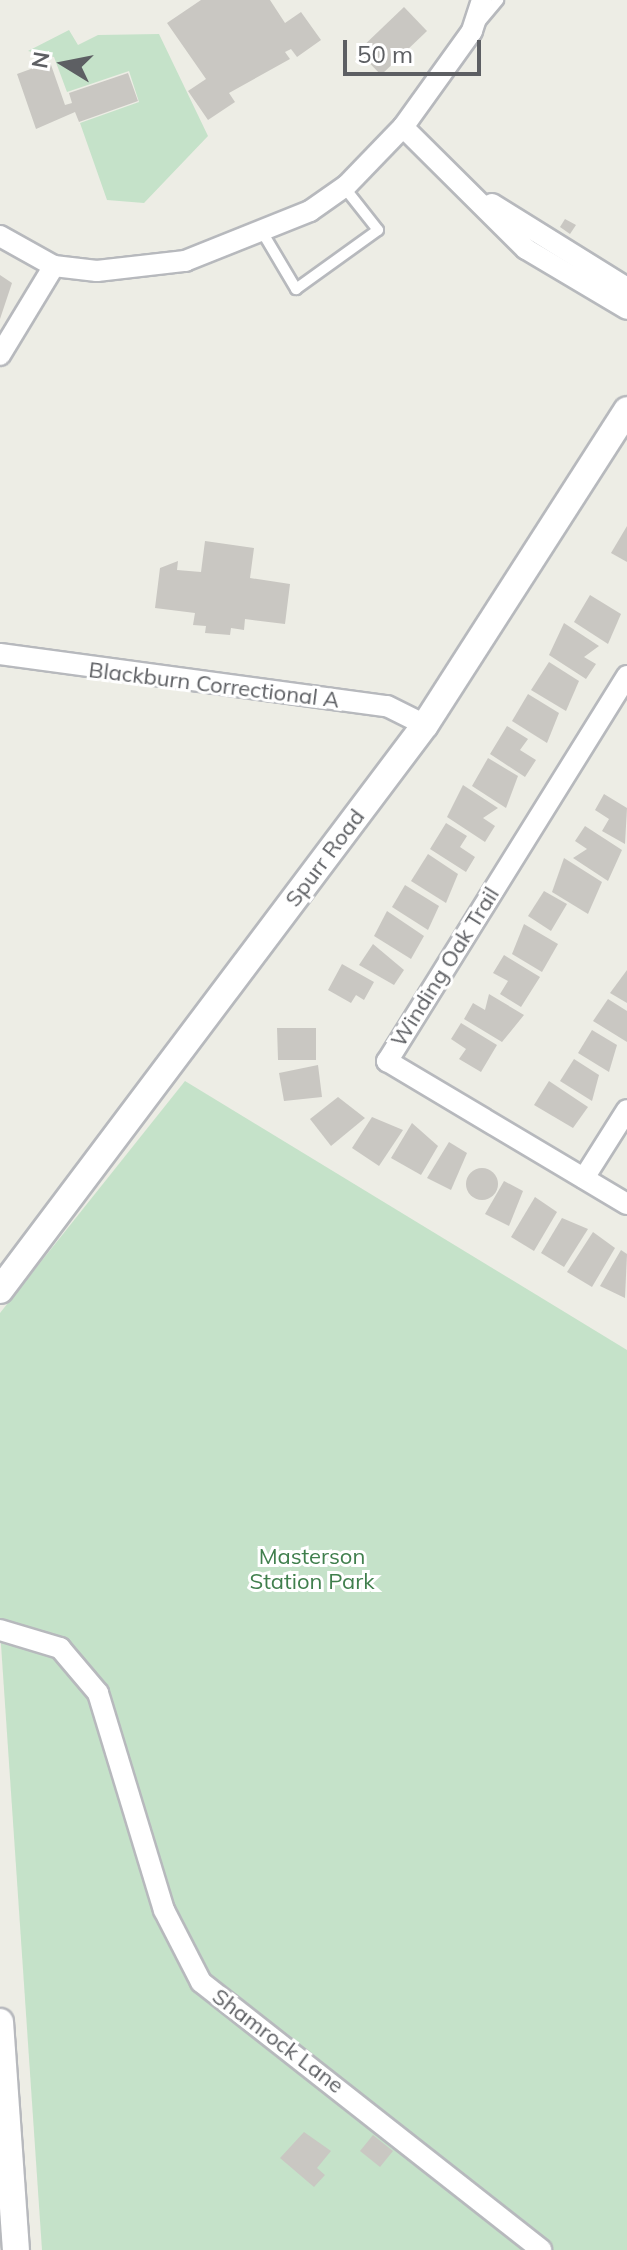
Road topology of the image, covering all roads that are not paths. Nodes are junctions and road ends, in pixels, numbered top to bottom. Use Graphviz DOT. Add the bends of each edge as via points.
graph roads {
  1 [pos="482,0"];
  2 [pos="498,0"];
  3 [pos="472,31"];
  4 [pos="403,127"];
  5 [pos="448,176"];
  6 [pos="344,187"];
  7 [pos="264,235"];
  8 [pos="0,236"];
  9 [pos="54,266"];
  10 [pos="627,288"];
  11 [pos="627,309"];
  12 [pos="0,355"];
  13 [pos="627,410"];
  14 [pos="3,650"];
  15 [pos="627,676"];
  16 [pos="425,725"];
  17 [pos="627,1110"];
  18 [pos="584,1178"];
  19 [pos="627,1204"];
  20 [pos="0,1290"];
  21 [pos="0,1630"];
  22 [pos="0,2022"];
  23 [pos="16,2250"];
  24 [pos="541,2250"];
  1 -- 3 [label="street"];
  2 -- 3 [label="lane"];
  3 -- 4 [label="street"];
  4 -- 5 [label="street"];
  4 -- 6 [label="street"];
  5 -- 10 [label="street"];
  5 -- 11 [label="street" via="526,249"];
  6 -- 7 [label="street"];
  6 -- 7 [label="lane" via="378,230 296,289"];
  7 -- 9 [label="street" via="141,268"];
  8 -- 9 [label="street"];
  9 -- 12 [label="street"];
  13 -- 16 [label="street, Spurr Road"];
  14 -- 16 [label="street, Blackburn Correctional A" via="387,706"];
  15 -- 18 [label="street, Winding Oak Trail" via="387,1061"];
  16 -- 20 [label="street, Spurr Road"];
  17 -- 18 [label="street"];
  18 -- 19 [label="street, Winding Oak Trail"];
  21 -- 24 [label="street, Shamrock Lane" via="60,1648 98,1693 164,1910 201,1982"];
  22 -- 23 [label="street"];
}
